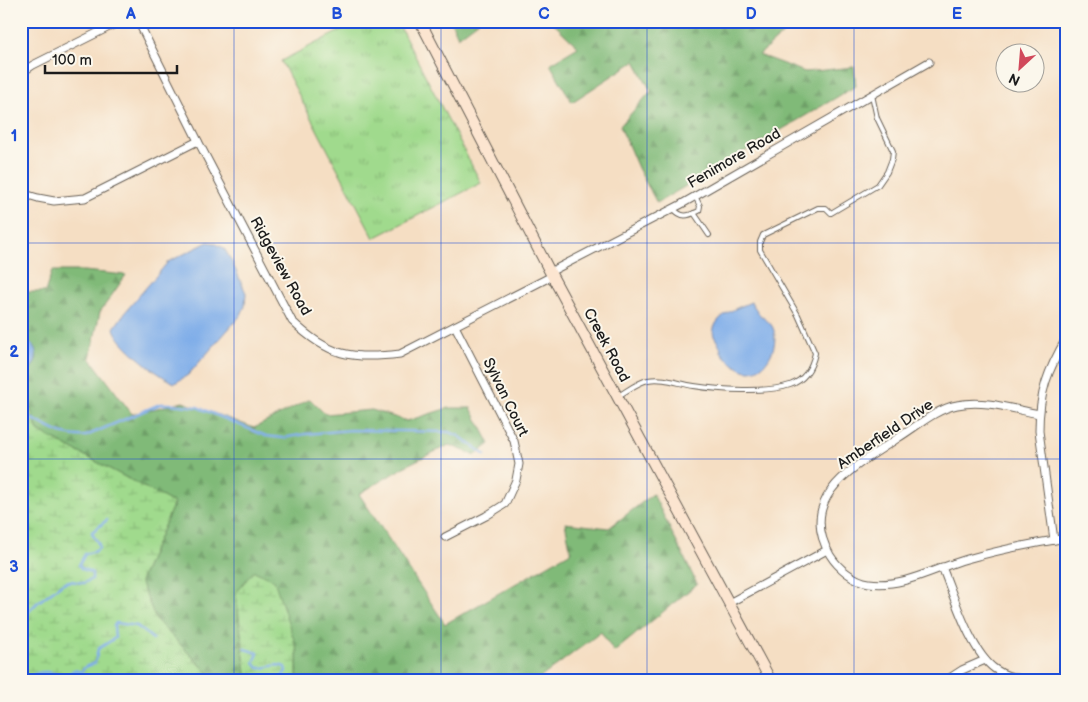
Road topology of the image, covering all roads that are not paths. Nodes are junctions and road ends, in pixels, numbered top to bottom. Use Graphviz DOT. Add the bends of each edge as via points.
graph roads {
  1 [pos="121,21"];
  2 [pos="138,21"];
  3 [pos="420,21"];
  4 [pos="929,62"];
  5 [pos="21,73"];
  6 [pos="872,94"];
  7 [pos="198,141"];
  8 [pos="21,193"];
  9 [pos="695,196"];
  10 [pos="673,208"];
  11 [pos="694,213"];
  12 [pos="709,235"];
  13 [pos="551,274"];
  14 [pos="455,326"];
  15 [pos="1067,337"];
  16 [pos="618,396"];
  17 [pos="1039,414"];
  18 [pos="446,537"];
  19 [pos="1067,538"];
  20 [pos="1054,540"];
  21 [pos="827,550"];
  22 [pos="942,568"];
  23 [pos="729,603"];
  24 [pos="985,660"];
  25 [pos="1067,677"];
  26 [pos="771,681"];
  27 [pos="944,681"];
  1 -- 5 [label="street"];
  2 -- 7 [label="street, Ridgeview Road"];
  3 -- 13 [label="main road, Creek Road"];
  4 -- 6 [label="street, Fenimore Road"];
  6 -- 9 [label="street, Fenimore Road"];
  6 -- 16 [label="lane" via="877,118 893,151 887,172 878,184 831,214 826,208 818,208 763,235 760,242 760,250 798,315 815,353 809,370 791,385 768,389 648,380"];
  7 -- 8 [label="street" via="85,198 54,202"];
  7 -- 14 [label="street, Ridgeview Road" via="292,321 307,335 325,347 349,356 374,357 400,354"];
  9 -- 10 [label="street, Fenimore Road"];
  9 -- 11 [label="lane" via="700,206"];
  10 -- 11 [label="lane" via="683,216"];
  10 -- 13 [label="street, Fenimore Road"];
  11 -- 12 [label="lane"];
  13 -- 14 [label="street, Ridgeview Road"];
  13 -- 16 [label="main road, Creek Road"];
  14 -- 18 [label="street, Sylvan Court" via="514,441 519,464 505,504"];
  15 -- 17 [label="street" via="1044,384"];
  16 -- 23 [label="main road, Creek Road"];
  17 -- 20 [label="street"];
  17 -- 21 [label="street, Amberfield Drive" via="978,402 955,405 934,415 862,462 829,493 819,524"];
  19 -- 20 [label="street, Amberfield Drive"];
  20 -- 22 [label="street, Amberfield Drive" via="967,559"];
  21 -- 22 [label="street, Amberfield Drive" via="846,572 868,583 893,584"];
  21 -- 23 [label="street"];
  22 -- 24 [label="street" via="973,641"];
  23 -- 26 [label="main road, Creek Road"];
  24 -- 25 [label="street" via="996,670 1015,678 1046,680"];
  24 -- 27 [label="street"];
}
